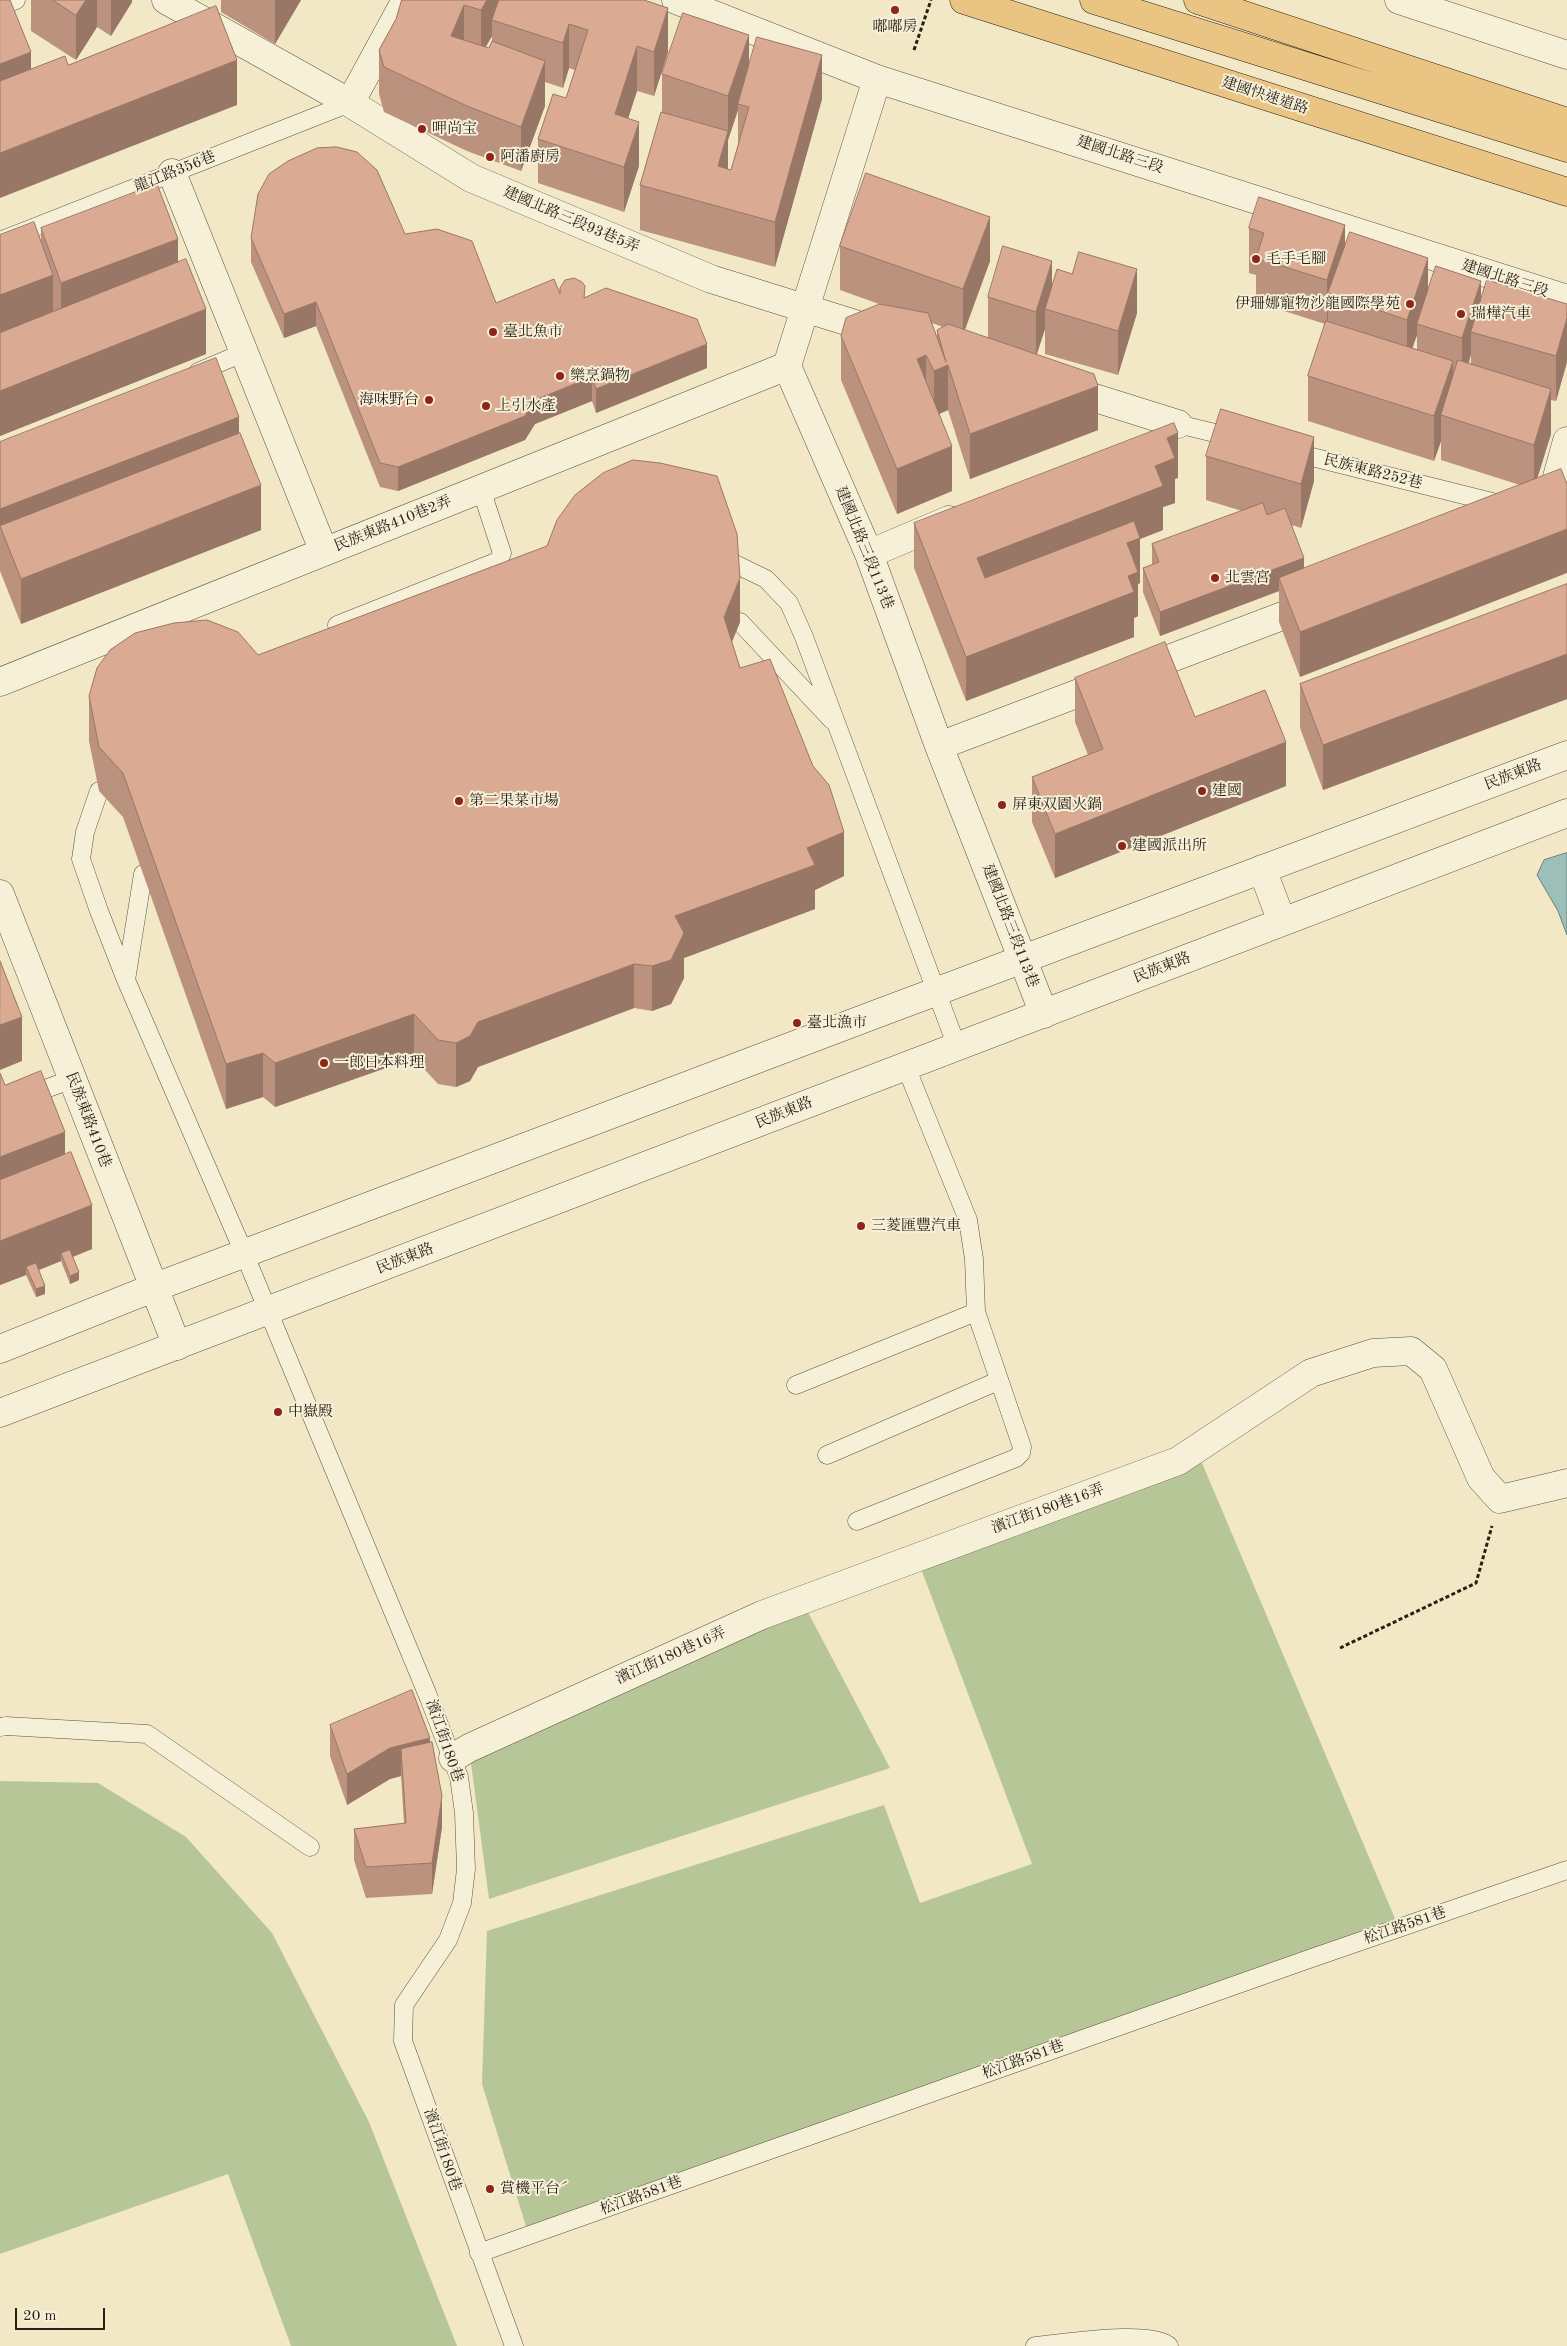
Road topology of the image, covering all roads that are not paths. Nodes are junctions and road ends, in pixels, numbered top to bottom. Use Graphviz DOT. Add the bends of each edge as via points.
graph roads {
  1 [pos="16,0"];
  2 [pos="166,0"];
  3 [pos="406,0"];
  4 [pos="676,0"];
  5 [pos="964,0"];
  6 [pos="1094,0"];
  7 [pos="1198,0"];
  8 [pos="1399,0"];
  9 [pos="0,6"];
  10 [pos="1567,55"];
  11 [pos="877,79"];
  12 [pos="350,103"];
  13 [pos="1567,122"];
  14 [pos="1567,148"];
  15 [pos="172,173"];
  16 [pos="1567,192"];
  17 [pos="0,241"];
  18 [pos="1567,299"];
  19 [pos="805,308"];
  20 [pos="902,338"];
  21 [pos="246,352"];
  22 [pos="787,366"];
  23 [pos="182,378"];
  24 [pos="1035,379"];
  25 [pos="1178,424"];
  26 [pos="1142,439"];
  27 [pos="1567,441"];
  28 [pos="1256,443"];
  29 [pos="1275,448"];
  30 [pos="481,489"];
  31 [pos="969,512"];
  32 [pos="1538,516"];
  33 [pos="324,552"];
  34 [pos="869,554"];
  35 [pos="731,562"];
  36 [pos="1341,594"];
  37 [pos="740,622"];
  38 [pos="321,631"];
  39 [pos="0,682"];
  40 [pos="837,726"];
  41 [pos="939,746"];
  42 [pos="1567,754"];
  43 [pos="99,791"];
  44 [pos="1567,814"];
  45 [pos="1262,869"];
  46 [pos="143,874"];
  47 [pos="0,894"];
  48 [pos="1282,922"];
  49 [pos="1023,958"];
  50 [pos="126,980"];
  51 [pos="936,992"];
  52 [pos="1044,1014"];
  53 [pos="957,1047"];
  54 [pos="906,1067"];
  55 [pos="72,1079"];
  56 [pos="0,1106"];
  57 [pos="244,1253"];
  58 [pos="153,1288"];
  59 [pos="268,1311"];
  60 [pos="976,1312"];
  61 [pos="177,1346"];
  62 [pos="0,1349"];
  63 [pos="998,1381"];
  64 [pos="796,1385"];
  65 [pos="0,1413"];
  66 [pos="827,1455"];
  67 [pos="1567,1483"];
  68 [pos="857,1521"];
  69 [pos="0,1727"];
  70 [pos="453,1758"];
  71 [pos="310,1847"];
  72 [pos="1567,1870"];
  73 [pos="479,2253"];
  74 [pos="514,2346"];
  75 [pos="1035,2346"];
  76 [pos="1169,2346"];
  1 -- 9 [label="lane"];
  2 -- 12 [label="street, 建國北路三段93巷5弄"];
  3 -- 12 [label="street"];
  4 -- 11 [label="street, 建國北路三段"];
  5 -- 16 [label="highway, 建國快速道路"];
  6 -- 14 [label="highway"];
  7 -- 13 [label="highway"];
  8 -- 10 [label="street"];
  11 -- 18 [label="street, 建國北路三段"];
  11 -- 19 [label="street"];
  12 -- 15 [label="lane, 龍江路356巷"];
  12 -- 19 [label="street, 建國北路三段93巷5弄" via="471,178 711,279"];
  15 -- 17 [label="lane, 龍江路356巷"];
  15 -- 21 [label="street"];
  19 -- 20 [label="street, 建國北路三段93巷5弄"];
  19 -- 22 [label="street"];
  21 -- 23 [label="lane"];
  21 -- 33 [label="street"];
  22 -- 30 [label="street, 民族東路410巷2弄"];
  22 -- 34 [label="street, 建國北路三段113巷"];
  24 -- 25 [label="street"];
  25 -- 26 [label="street"];
  25 -- 28 [label="lane"];
  27 -- 32 [label="street"];
  29 -- 32 [label="lane, 民族東路252巷"];
  30 -- 33 [label="street, 民族東路410巷2弄"];
  30 -- 38 [label="lane" via="502,553 498,561"];
  31 -- 34 [label="street"];
  33 -- 39 [label="street, 民族東路410巷2弄"];
  34 -- 41 [label="street, 建國北路三段113巷"];
  35 -- 40 [label="lane" via="766,579 789,603"];
  36 -- 41 [label="street"];
  37 -- 40 [label="lane"];
  40 -- 51 [label="lane"];
  41 -- 49 [label="street, 建國北路三段113巷"];
  42 -- 45 [label="street, 民族東路"];
  43 -- 50 [label="lane, 濱江街180巷" via="85,832 81,859"];
  44 -- 48 [label="street, 民族東路"];
  45 -- 48 [label="street"];
  45 -- 49 [label="street, 民族東路"];
  46 -- 50 [label="lane"];
  47 -- 55 [label="street, 民族東路410巷"];
  48 -- 52 [label="street, 民族東路"];
  49 -- 51 [label="street, 民族東路"];
  49 -- 52 [label="street, 建國北路三段113巷"];
  50 -- 57 [label="lane, 濱江街180巷"];
  51 -- 53 [label="lane"];
  51 -- 57 [label="street, 民族東路"];
  52 -- 53 [label="street, 民族東路"];
  53 -- 54 [label="street, 民族東路"];
  54 -- 59 [label="street, 民族東路"];
  54 -- 60 [label="lane" via="968,1220 974,1259"];
  55 -- 56 [label="lane"];
  55 -- 58 [label="street, 民族東路410巷"];
  57 -- 58 [label="street, 民族東路"];
  57 -- 59 [label="lane, 濱江街180巷"];
  58 -- 61 [label="street, 民族東路410巷"];
  58 -- 62 [label="street, 民族東路"];
  59 -- 61 [label="street, 民族東路"];
  59 -- 70 [label="lane, 濱江街180巷"];
  60 -- 63 [label="lane"];
  60 -- 64 [label="lane"];
  61 -- 65 [label="street, 民族東路"];
  63 -- 66 [label="lane"];
  63 -- 68 [label="lane" via="1022,1447 1016,1458"];
  67 -- 70 [label="street, 濱江街180巷16弄" via="1500,1499 1481,1478 1433,1369 1410,1351 1373,1353 1311,1373 1178,1461 762,1615"];
  69 -- 71 [label="lane" via="147,1734"];
  70 -- 73 [label="lane, 濱江街180巷" via="464,1812 466,1869 462,1902 448,1940 404,2005 403,2041"];
  72 -- 73 [label="lane, 松江路581巷"];
  73 -- 74 [label="lane, 濱江街180巷"];
  75 -- 76 [label="lane" via="1142,2336"];
}
